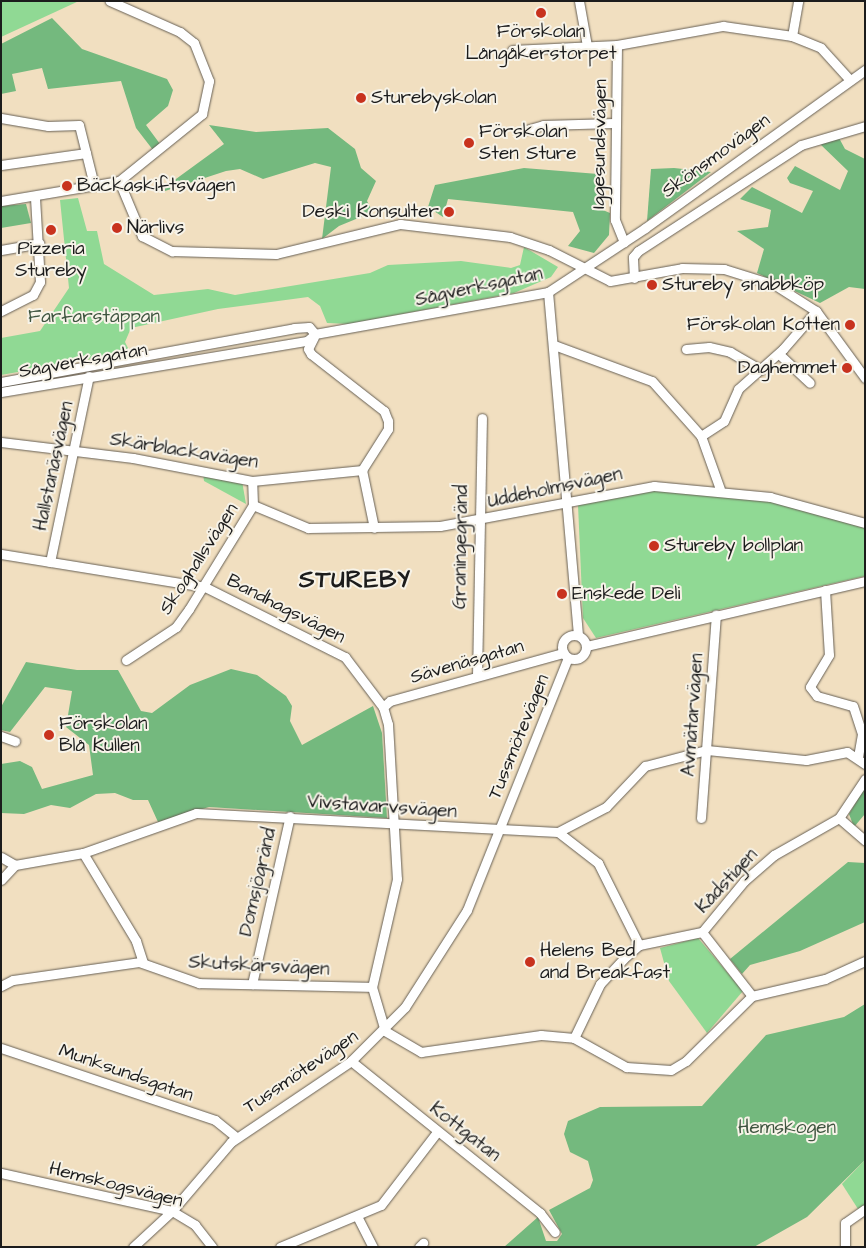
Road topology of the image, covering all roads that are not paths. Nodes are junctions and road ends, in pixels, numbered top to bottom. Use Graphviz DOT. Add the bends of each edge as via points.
graph roads {
  1 [pos="110,1"];
  2 [pos="579,1"];
  3 [pos="798,1"];
  4 [pos="792,36"];
  5 [pos="617,44"];
  6 [pos="587,46"];
  7 [pos="512,50"];
  8 [pos="865,70"];
  9 [pos="850,80"];
  10 [pos="1,118"];
  11 [pos="614,123"];
  12 [pos="865,126"];
  13 [pos="526,130"];
  14 [pos="86,153"];
  15 [pos="1,165"];
  16 [pos="119,181"];
  17 [pos="94,185"];
  18 [pos="34,198"];
  19 [pos="1,201"];
  20 [pos="624,242"];
  21 [pos="39,243"];
  22 [pos="1,250"];
  23 [pos="586,268"];
  24 [pos="634,278"];
  25 [pos="548,292"];
  26 [pos="1,311"];
  27 [pos="816,311"];
  28 [pos="316,334"];
  29 [pos="554,345"];
  30 [pos="686,349"];
  31 [pos="779,354"];
  32 [pos="761,370"];
  33 [pos="89,376"];
  34 [pos="865,378"];
  35 [pos="1,382"];
  36 [pos="810,383"];
  37 [pos="1,392"];
  38 [pos="482,418"];
  39 [pos="702,436"];
  40 [pos="1,442"];
  41 [pos="73,452"];
  42 [pos="362,470"];
  43 [pos="252,481"];
  44 [pos="720,489"];
  45 [pos="568,501"];
  46 [pos="253,505"];
  47 [pos="478,522"];
  48 [pos="865,523"];
  49 [pos="374,528"];
  50 [pos="1,554"];
  51 [pos="50,562"];
  52 [pos="865,581"];
  53 [pos="205,587"];
  54 [pos="825,590"];
  55 [pos="716,615"];
  56 [pos="578,635"];
  57 [pos="586,646"];
  58 [pos="566,655"];
  59 [pos="126,660"];
  60 [pos="477,676"];
  61 [pos="383,707"];
  62 [pos="862,716"];
  63 [pos="1,736"];
  64 [pos="15,741"];
  65 [pos="707,750"];
  66 [pos="858,756"];
  67 [pos="865,764"];
  68 [pos="865,779"];
  69 [pos="290,816"];
  70 [pos="701,818"];
  71 [pos="839,818"];
  72 [pos="396,826"];
  73 [pos="499,830"];
  74 [pos="558,832"];
  75 [pos="865,841"];
  76 [pos="84,853"];
  77 [pos="1,857"];
  78 [pos="15,865"];
  79 [pos="1,880"];
  80 [pos="702,932"];
  81 [pos="639,945"];
  82 [pos="865,961"];
  83 [pos="143,963"];
  84 [pos="252,984"];
  85 [pos="1,986"];
  86 [pos="372,987"];
  87 [pos="752,996"];
  88 [pos="385,1031"];
  89 [pos="574,1038"];
  90 [pos="1,1048"];
  91 [pos="351,1061"];
  92 [pos="437,1132"];
  93 [pos="236,1137"];
  94 [pos="1,1173"];
  95 [pos="865,1209"];
  96 [pos="172,1211"];
  97 [pos="358,1218"];
  98 [pos="555,1232"];
  99 [pos="133,1247"];
  100 [pos="212,1247"];
  101 [pos="280,1247"];
  102 [pos="373,1247"];
  103 [pos="846,1247"];
  1 -- 16 [label="street" via="180,32 194,43 209,81 204,108 195,124"];
  2 -- 6 [label="street"];
  3 -- 4 [label="street"];
  4 -- 5 [label="street" via="723,26"];
  4 -- 9 [label="street" via="821,48"];
  5 -- 6 [label="street"];
  5 -- 11 [label="street, Iggesundsvägen"];
  6 -- 7 [label="street"];
  8 -- 9 [label="street, Skönsmovägen"];
  9 -- 20 [label="street, Skönsmovägen"];
  10 -- 14 [label="street" via="41,126 79,125"];
  11 -- 13 [label="street" via="543,124"];
  11 -- 20 [label="street, Iggesundsvägen" via="616,220"];
  12 -- 24 [label="street" via="801,145 638,251 633,257"];
  14 -- 15 [label="street"];
  14 -- 17 [label="street"];
  16 -- 17 [label="street"];
  16 -- 23 [label="street" via="142,236 172,251 276,254 400,224 510,237"];
  17 -- 18 [label="street"];
  18 -- 19 [label="street"];
  18 -- 21 [label="street"];
  20 -- 23 [label="street, Skönsmovägen"];
  21 -- 22 [label="street"];
  21 -- 26 [label="street" via="40,282 32,295"];
  23 -- 24 [label="street" via="610,281"];
  23 -- 25 [label="street, Sågverksgatan"];
  24 -- 27 [label="street" via="682,268 724,270 774,285"];
  25 -- 28 [label="street, Sågverksgatan"];
  25 -- 29 [label="street"];
  27 -- 31 [label="street"];
  27 -- 34 [label="street"];
  28 -- 33 [label="street, Sågverksgatan" via="307,341"];
  28 -- 35 [label="street, Sågverksgatan" via="309,328 294,328"];
  28 -- 42 [label="street" via="308,349 311,354 384,411 388,421 388,429"];
  29 -- 39 [label="street" via="647,378"];
  29 -- 45 [label="street"];
  30 -- 32 [label="street" via="709,347 730,352"];
  31 -- 32 [label="street"];
  31 -- 36 [label="street"];
  32 -- 39 [label="street" via="732,398 724,421"];
  33 -- 37 [label="street, Sågverksgatan"];
  33 -- 41 [label="street, Hallstanäsvägen"];
  38 -- 47 [label="street, Graningegränd"];
  39 -- 44 [label="street"];
  40 -- 41 [label="street, Skärblackavägen"];
  41 -- 43 [label="street, Skärblackavägen" via="133,458"];
  41 -- 51 [label="street, Hallstanäsvägen"];
  42 -- 43 [label="street, Skärblackavägen"];
  42 -- 49 [label="street"];
  43 -- 46 [label="street, Skoghallsvägen"];
  44 -- 45 [label="street, Uddeholmsvägen" via="623,488"];
  44 -- 48 [label="street, Uddeholmsvägen"];
  45 -- 47 [label="street, Uddeholmsvägen"];
  45 -- 56 [label="street"];
  46 -- 49 [label="street, Uddeholmsvägen" via="298,527"];
  46 -- 53 [label="street, Skoghallsvägen"];
  47 -- 49 [label="street, Uddeholmsvägen"];
  47 -- 60 [label="street, Graningegränd"];
  50 -- 51 [label="street, Bandhagsvägen"];
  51 -- 53 [label="street, Bandhagsvägen"];
  52 -- 54 [label="street"];
  53 -- 59 [label="street, Skoghallsvägen" via="176,626"];
  53 -- 61 [label="street, Bandhagsvägen" via="335,650"];
  54 -- 55 [label="street"];
  54 -- 62 [label="street" via="829,655 810,686 817,696 853,706"];
  55 -- 57 [label="street"];
  55 -- 65 [label="street, Avmätarvägen"];
  56 -- 57 [label="street"];
  56 -- 58 [label="street" via="565,639"];
  57 -- 58 [label="street" via="580,658"];
  58 -- 60 [label="street, Sävenäsgatan"];
  58 -- 73 [label="street, Tussmötevägen"];
  60 -- 61 [label="street, Sävenäsgatan" via="390,701"];
  61 -- 72 [label="street, Bandhagsvägen" via="388,724"];
  62 -- 66 [label="street"];
  63 -- 64 [label="street"];
  65 -- 66 [label="street, Vivstavarvsvägen" via="806,760 847,752"];
  65 -- 70 [label="street, Avmätarvägen"];
  65 -- 74 [label="street, Vivstavarvsvägen" via="645,766 606,807"];
  66 -- 67 [label="street"];
  68 -- 71 [label="street, Kådstigen"];
  69 -- 72 [label="street, Vivstavarvsvägen"];
  69 -- 76 [label="street, Vivstavarvsvägen" via="196,813"];
  69 -- 84 [label="street, Domsjögränd"];
  71 -- 75 [label="street"];
  71 -- 80 [label="street, Kådstigen" via="774,855 744,881"];
  72 -- 73 [label="street, Vivstavarvsvägen"];
  72 -- 86 [label="street, Bandhagsvägen" via="397,879"];
  73 -- 74 [label="street, Vivstavarvsvägen"];
  73 -- 88 [label="street, Tussmötevägen" via="454,934"];
  74 -- 81 [label="street" via="598,863"];
  76 -- 78 [label="street, Vivstavarvsvägen"];
  76 -- 83 [label="street" via="136,941"];
  77 -- 78 [label="street"];
  78 -- 79 [label="street"];
  80 -- 81 [label="street, Kådstigen"];
  80 -- 87 [label="street"];
  81 -- 89 [label="street" via="605,978"];
  82 -- 87 [label="street" via="825,979"];
  83 -- 84 [label="street, Skutskärsvägen" via="199,983"];
  83 -- 85 [label="street, Skutskärsvägen" via="13,980"];
  84 -- 86 [label="street, Skutskärsvägen"];
  86 -- 88 [label="street, Bandhagsvägen"];
  87 -- 89 [label="street" via="686,1061 671,1070 626,1067"];
  88 -- 89 [label="street" via="421,1052 540,1035"];
  88 -- 91 [label="street, Tussmötevägen"];
  90 -- 93 [label="street, Munksundsgatan" via="215,1120"];
  91 -- 92 [label="street, Kottgatan"];
  91 -- 93 [label="street, Tussmötevägen"];
  92 -- 97 [label="street" via="381,1205"];
  92 -- 98 [label="street, Kottgatan" via="540,1213"];
  93 -- 96 [label="street, Tussmötevägen"];
  94 -- 96 [label="street, Hemskogsvägen"];
  95 -- 103 [label="street" via="847,1220 843,1229"];
  96 -- 99 [label="street, Tussmötevägen"];
  96 -- 100 [label="street, Hemskogsvägen" via="195,1226"];
  97 -- 101 [label="street"];
  97 -- 102 [label="street"];
}
